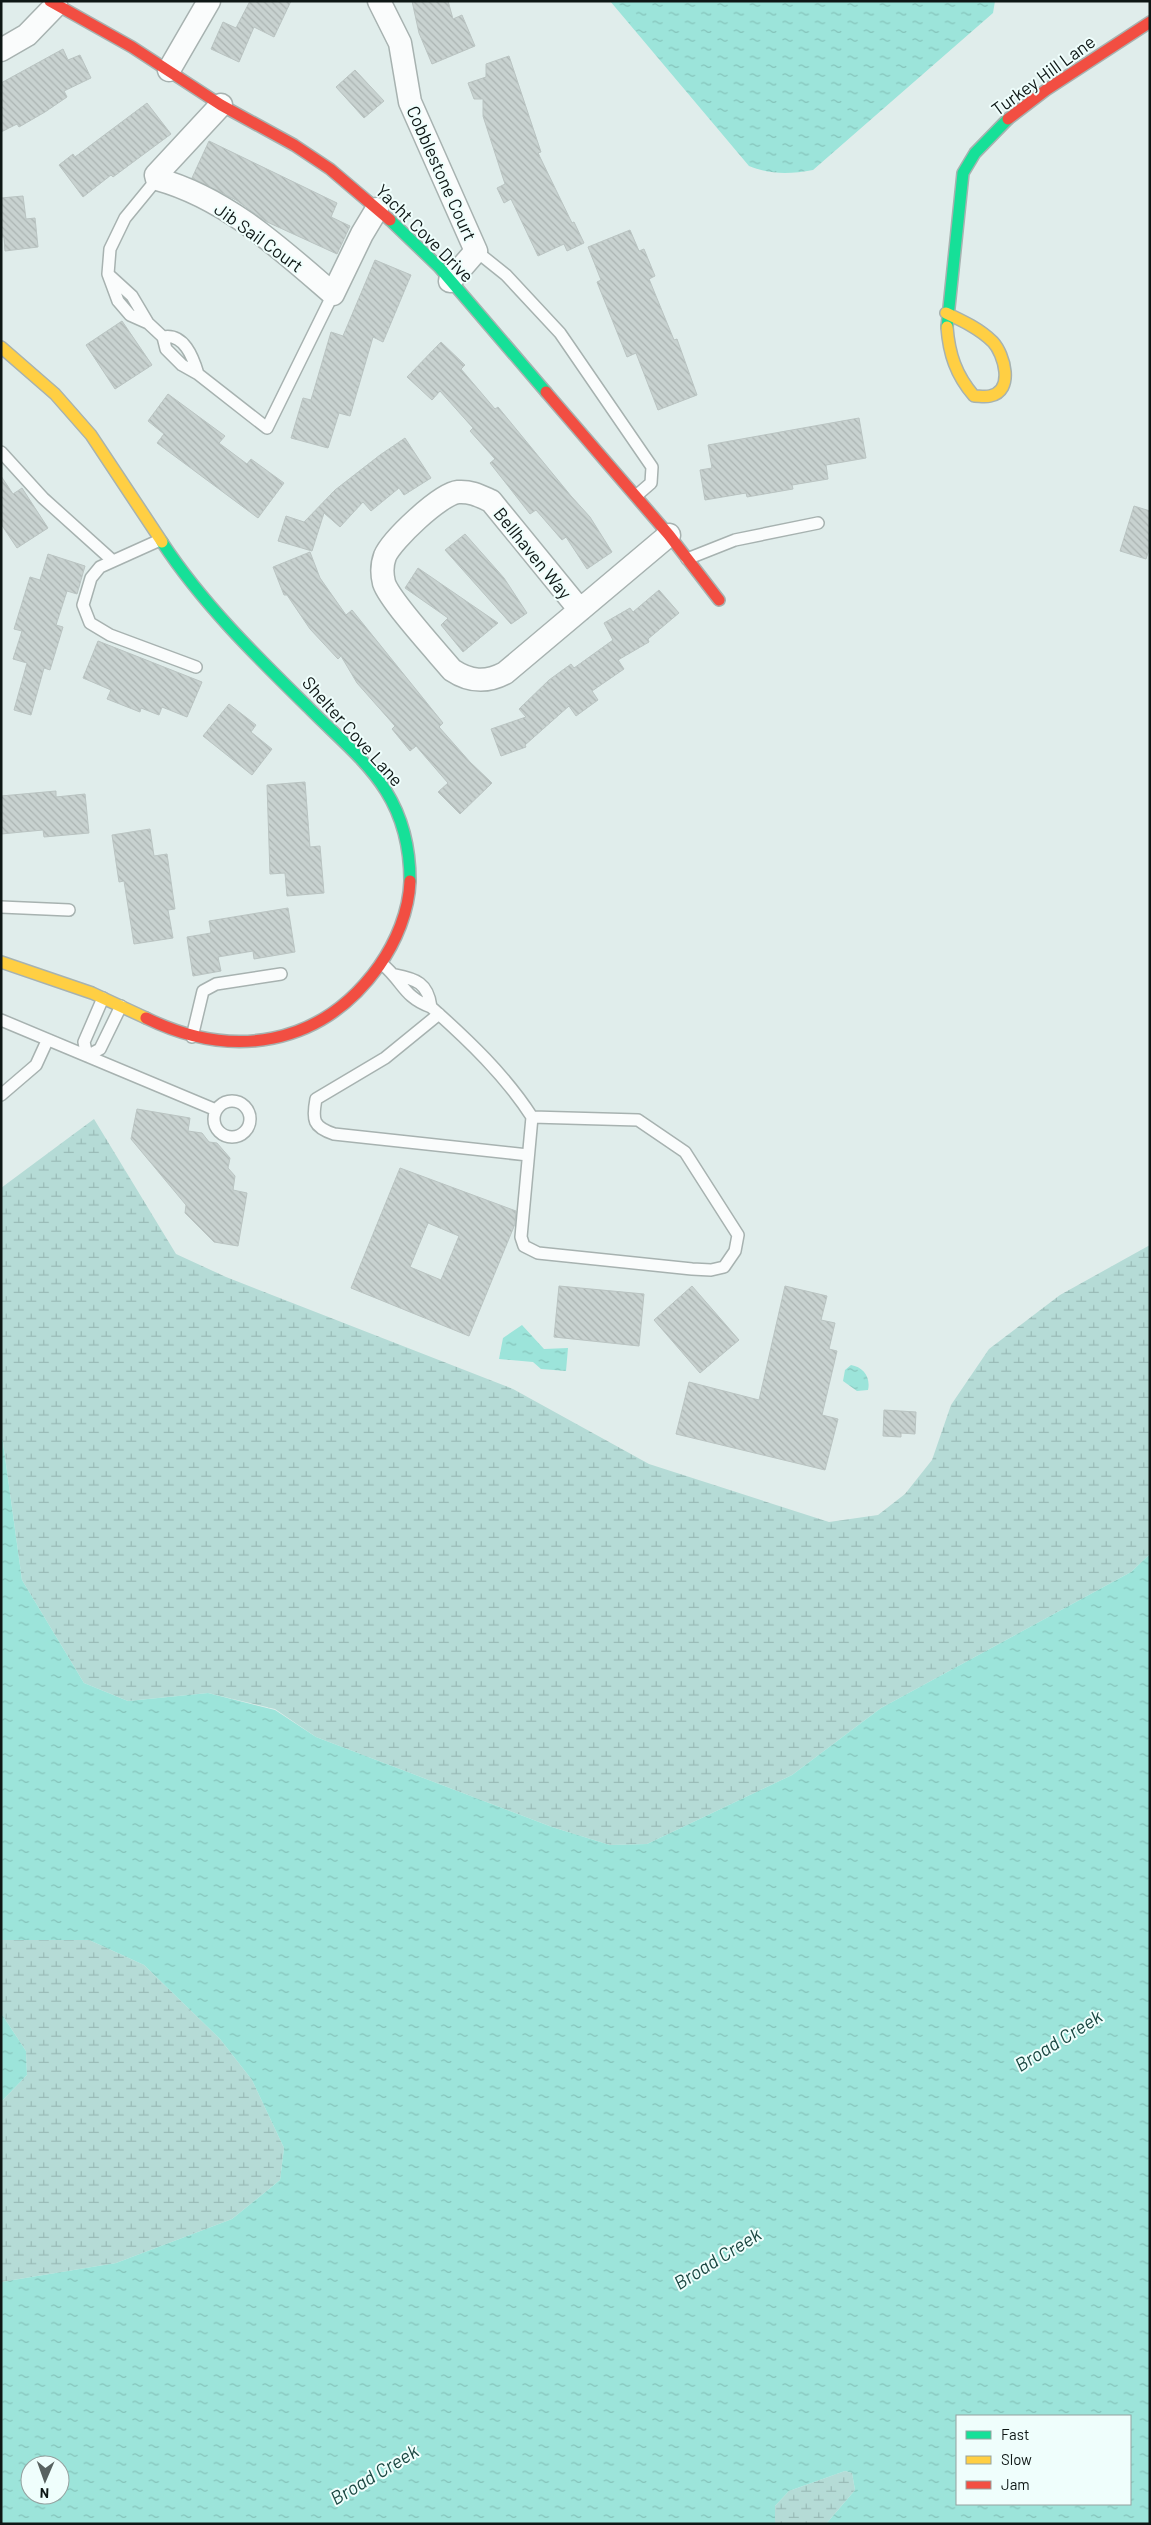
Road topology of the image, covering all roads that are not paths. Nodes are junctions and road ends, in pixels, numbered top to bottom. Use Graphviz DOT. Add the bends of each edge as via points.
graph roads {
  1 [pos="210,1"];
  2 [pos="379,1"];
  3 [pos="53,3"];
  4 [pos="1150,22"];
  5 [pos="1,50"];
  6 [pos="169,70"];
  7 [pos="221,105"];
  8 [pos="157,179"];
  9 [pos="377,209"];
  10 [pos="476,251"];
  11 [pos="450,281"];
  12 [pos="333,294"];
  13 [pos="946,314"];
  14 [pos="1,347"];
  15 [pos="1,452"];
  16 [pos="636,496"];
  17 [pos="818,523"];
  18 [pos="669,535"];
  19 [pos="161,539"];
  20 [pos="687,559"];
  21 [pos="112,561"];
  22 [pos="718,600"];
  23 [pos="580,610"];
  24 [pos="196,667"];
  25 [pos="1,907"];
  26 [pos="68,910"];
  27 [pos="1,962"];
  28 [pos="382,964"];
  29 [pos="281,974"];
  30 [pos="395,975"];
  31 [pos="103,998"];
  32 [pos="121,1006"];
  33 [pos="435,1010"];
  34 [pos="1,1020"];
  35 [pos="192,1037"];
  36 [pos="47,1041"];
  37 [pos="87,1056"];
  38 [pos="1,1095"];
  39 [pos="216,1110"];
  40 [pos="532,1117"];
  41 [pos="528,1155"];
  1 -- 6 [label="street"];
  2 -- 10 [label="street, Cobblestone Court" via="400,43 410,102"];
  3 -- 5 [label="street" via="27,35"];
  3 -- 6 [label="street, Yacht Cove Drive"];
  4 -- 13 [label="street, Turkey Hill Lane" via="1026,104 978,146 963,173"];
  6 -- 7 [label="street, Yacht Cove Drive"];
  7 -- 8 [label="street" via="156,175"];
  7 -- 9 [label="street, Yacht Cove Drive" via="294,145 330,169"];
  8 -- 12 [label="street, Jib Sail Court" via="193,191 241,219"];
  8 -- 12 [label="lane" via="124,218 113,238 108,274 132,296 148,323 163,337 176,338 188,350 198,374 267,428"];
  9 -- 11 [label="street, Yacht Cove Drive" via="425,252"];
  9 -- 12 [label="street"];
  10 -- 11 [label="street, Cobblestone Court"];
  10 -- 16 [label="lane" via="506,276 560,333 652,467 651,482"];
  11 -- 16 [label="street, Yacht Cove Drive"];
  13 -- 13 [label="street, Turkey Hill Lane" via="952,365 974,396 991,396 1005,380 1004,361 999,350 986,335"];
  14 -- 19 [label="street, Shelter Cove Lane" via="32,371 75,416 101,448"];
  15 -- 21 [label="lane" via="43,498"];
  16 -- 18 [label="street, Yacht Cove Drive"];
  17 -- 20 [label="lane" via="735,540"];
  18 -- 20 [label="street, Yacht Cove Drive"];
  18 -- 23 [label="street, Bellhaven Way"];
  19 -- 21 [label="lane"];
  19 -- 28 [label="street, Shelter Cove Lane" via="190,581 241,639 375,775 396,807 404,825 409,859 407,906"];
  20 -- 22 [label="street, Yacht Cove Drive"];
  21 -- 24 [label="lane" via="100,567 90,578 83,605 90,622 110,635"];
  23 -- 23 [label="street, Bellhaven Way" via="505,673 489,680 464,678 452,670 388,591 382,575 384,558 392,544 442,498 459,492 476,494 491,502"];
  25 -- 26 [label="lane"];
  27 -- 31 [label="street, Shelter Cove Lane"];
  28 -- 30 [label="lane"];
  28 -- 35 [label="street, Shelter Cove Lane" via="345,1007 304,1031 281,1038 242,1043"];
  29 -- 35 [label="lane" via="216,984 203,991"];
  30 -- 33 [label="lane" via="404,990"];
  30 -- 33 [label="lane" via="416,979 430,994"];
  31 -- 32 [label="street, Shelter Cove Lane"];
  31 -- 37 [label="lane" via="84,1042"];
  32 -- 35 [label="street, Shelter Cove Lane"];
  32 -- 37 [label="lane" via="100,1049"];
  33 -- 40 [label="lane" via="478,1050"];
  33 -- 41 [label="lane" via="385,1058 316,1099 315,1123 322,1130 334,1134"];
  34 -- 36 [label="lane"];
  36 -- 37 [label="lane"];
  36 -- 38 [label="lane" via="36,1065"];
  37 -- 39 [label="lane"];
  40 -- 41 [label="lane"];
  40 -- 41 [label="lane" via="638,1120 658,1133 690,1159 738,1235 735,1252 724,1267 711,1270 538,1253 524,1246 521,1237"];
}
